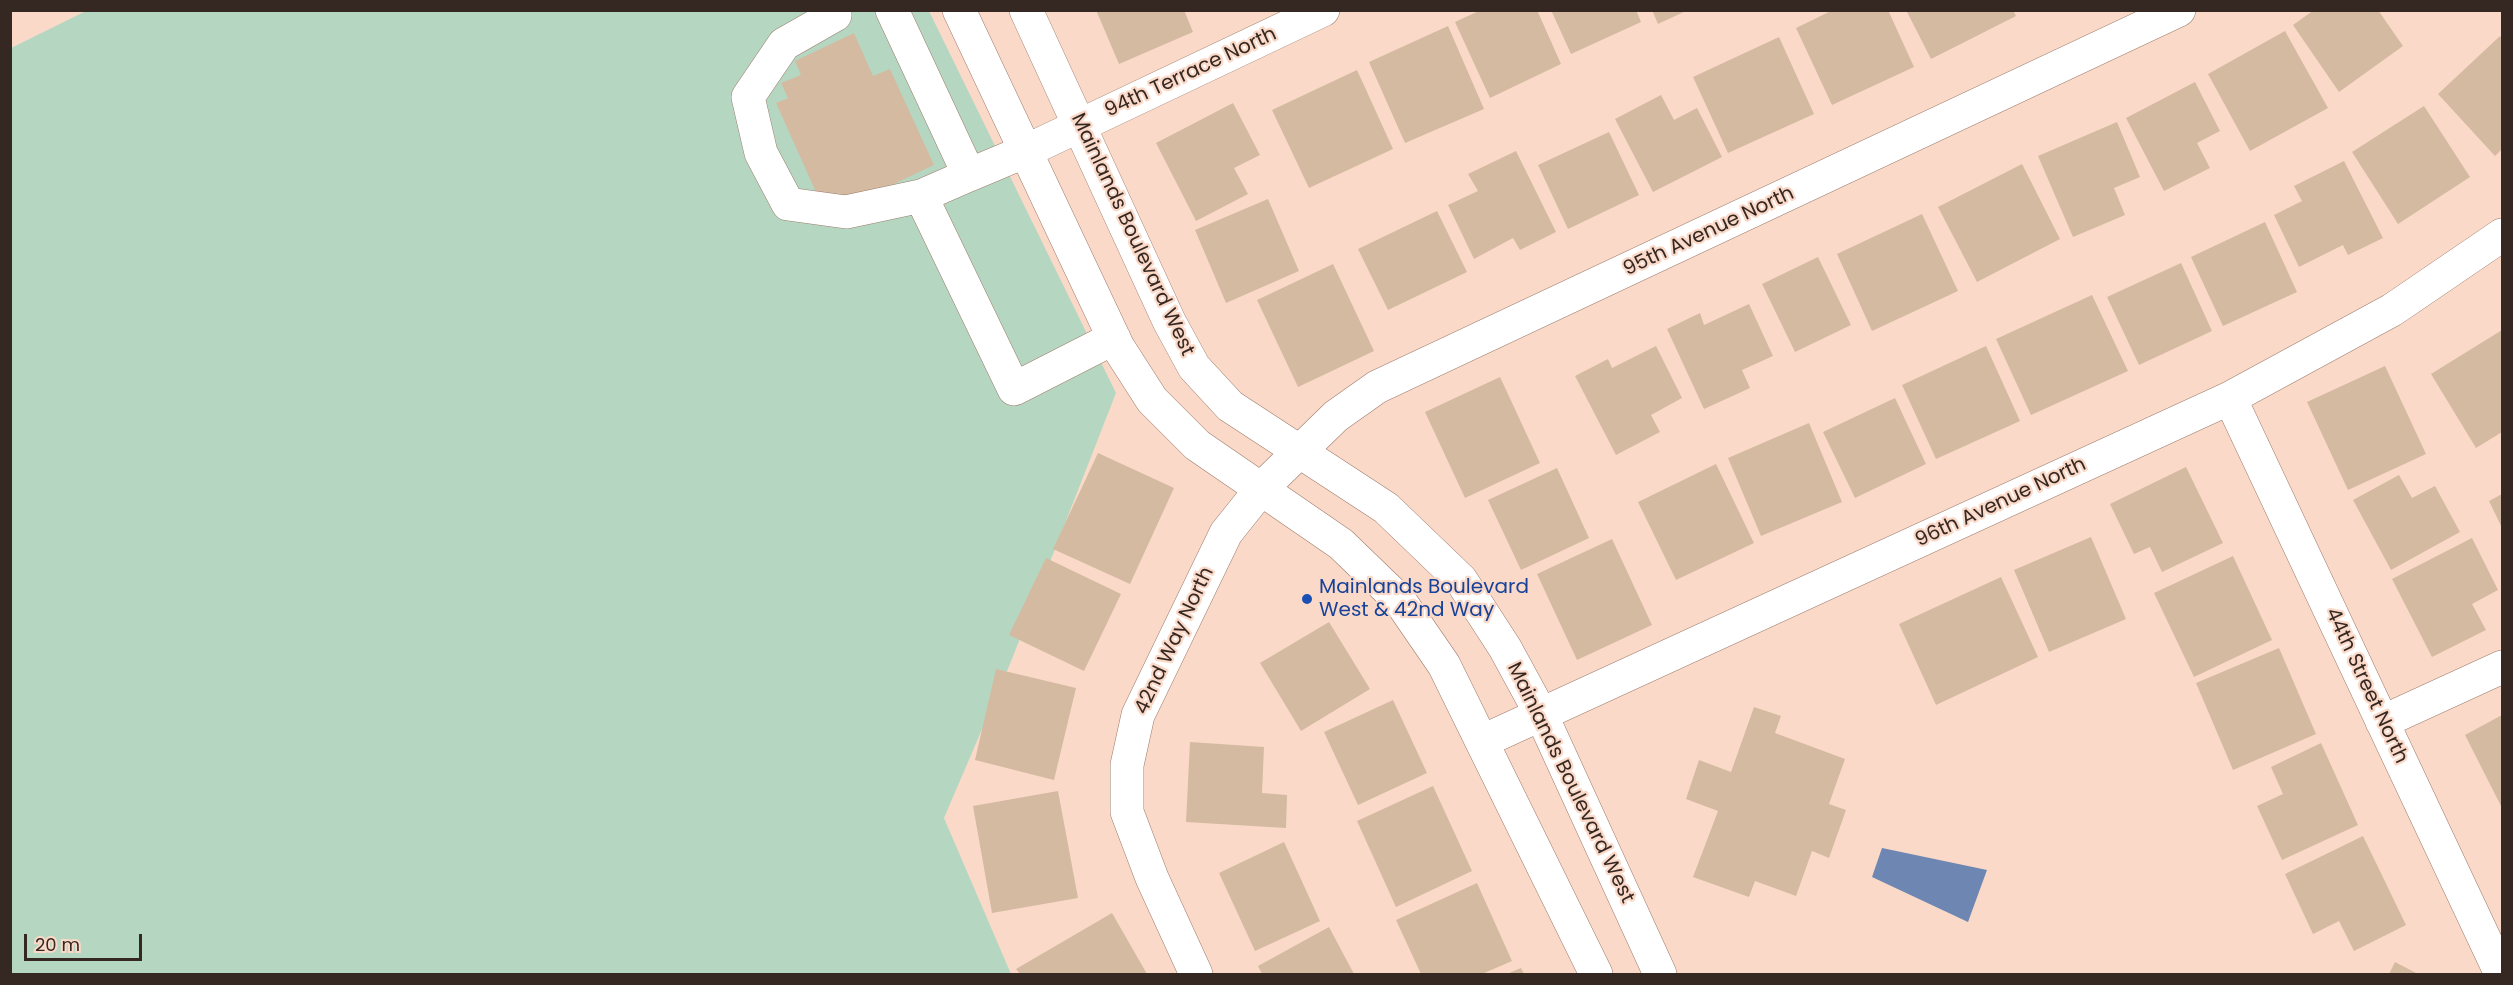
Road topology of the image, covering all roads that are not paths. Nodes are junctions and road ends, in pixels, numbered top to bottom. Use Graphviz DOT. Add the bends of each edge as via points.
graph roads {
  1 [pos="892,10"];
  2 [pos="959,10"];
  3 [pos="1026,10"];
  4 [pos="1323,10"];
  5 [pos="2179,10"];
  6 [pos="837,12"];
  7 [pos="1080,125"];
  8 [pos="1026,151"];
  9 [pos="969,175"];
  10 [pos="921,196"];
  11 [pos="2502,235"];
  12 [pos="1114,338"];
  13 [pos="2230,398"];
  14 [pos="1300,451"];
  15 [pos="1262,488"];
  16 [pos="2502,667"];
  17 [pos="1541,714"];
  18 [pos="2382,722"];
  19 [pos="1483,741"];
  20 [pos="1196,975"];
  21 [pos="1596,975"];
  22 [pos="1660,975"];
  23 [pos="2501,975"];
  1 -- 9 [label="street"];
  2 -- 8 [label="street"];
  3 -- 7 [label="street, Mainlands Boulevard West"];
  4 -- 7 [label="street, 94th Terrace North"];
  5 -- 14 [label="street, 95th Avenue North" via="1377,387 1336,416"];
  6 -- 10 [label="street, 94th Terrace North" via="784,44 747,97 761,153 788,204 846,212"];
  7 -- 8 [label="street, 94th Terrace North"];
  7 -- 14 [label="street, Mainlands Boulevard West" via="1169,321 1194,367 1230,405"];
  8 -- 9 [label="street, 94th Terrace North"];
  8 -- 12 [label="street"];
  9 -- 10 [label="street, 94th Terrace North"];
  10 -- 12 [label="street" via="1014,388"];
  11 -- 13 [label="street, 96th Avenue North" via="2392,310"];
  12 -- 15 [label="street" via="1152,400 1197,445"];
  13 -- 17 [label="street, 96th Avenue North"];
  13 -- 18 [label="street, 44th Street North"];
  14 -- 15 [label="street, 95th Avenue North"];
  14 -- 17 [label="street, Mainlands Boulevard West" via="1386,508 1461,580"];
  15 -- 19 [label="street" via="1341,544 1400,601 1444,665"];
  15 -- 20 [label="street, 42nd Way North" via="1226,533 1138,715 1127,765 1127,812"];
  16 -- 18 [label="street"];
  17 -- 19 [label="street, 96th Avenue North"];
  17 -- 22 [label="street, Mainlands Boulevard West"];
  18 -- 23 [label="street, 44th Street North"];
  19 -- 21 [label="street"];
}
